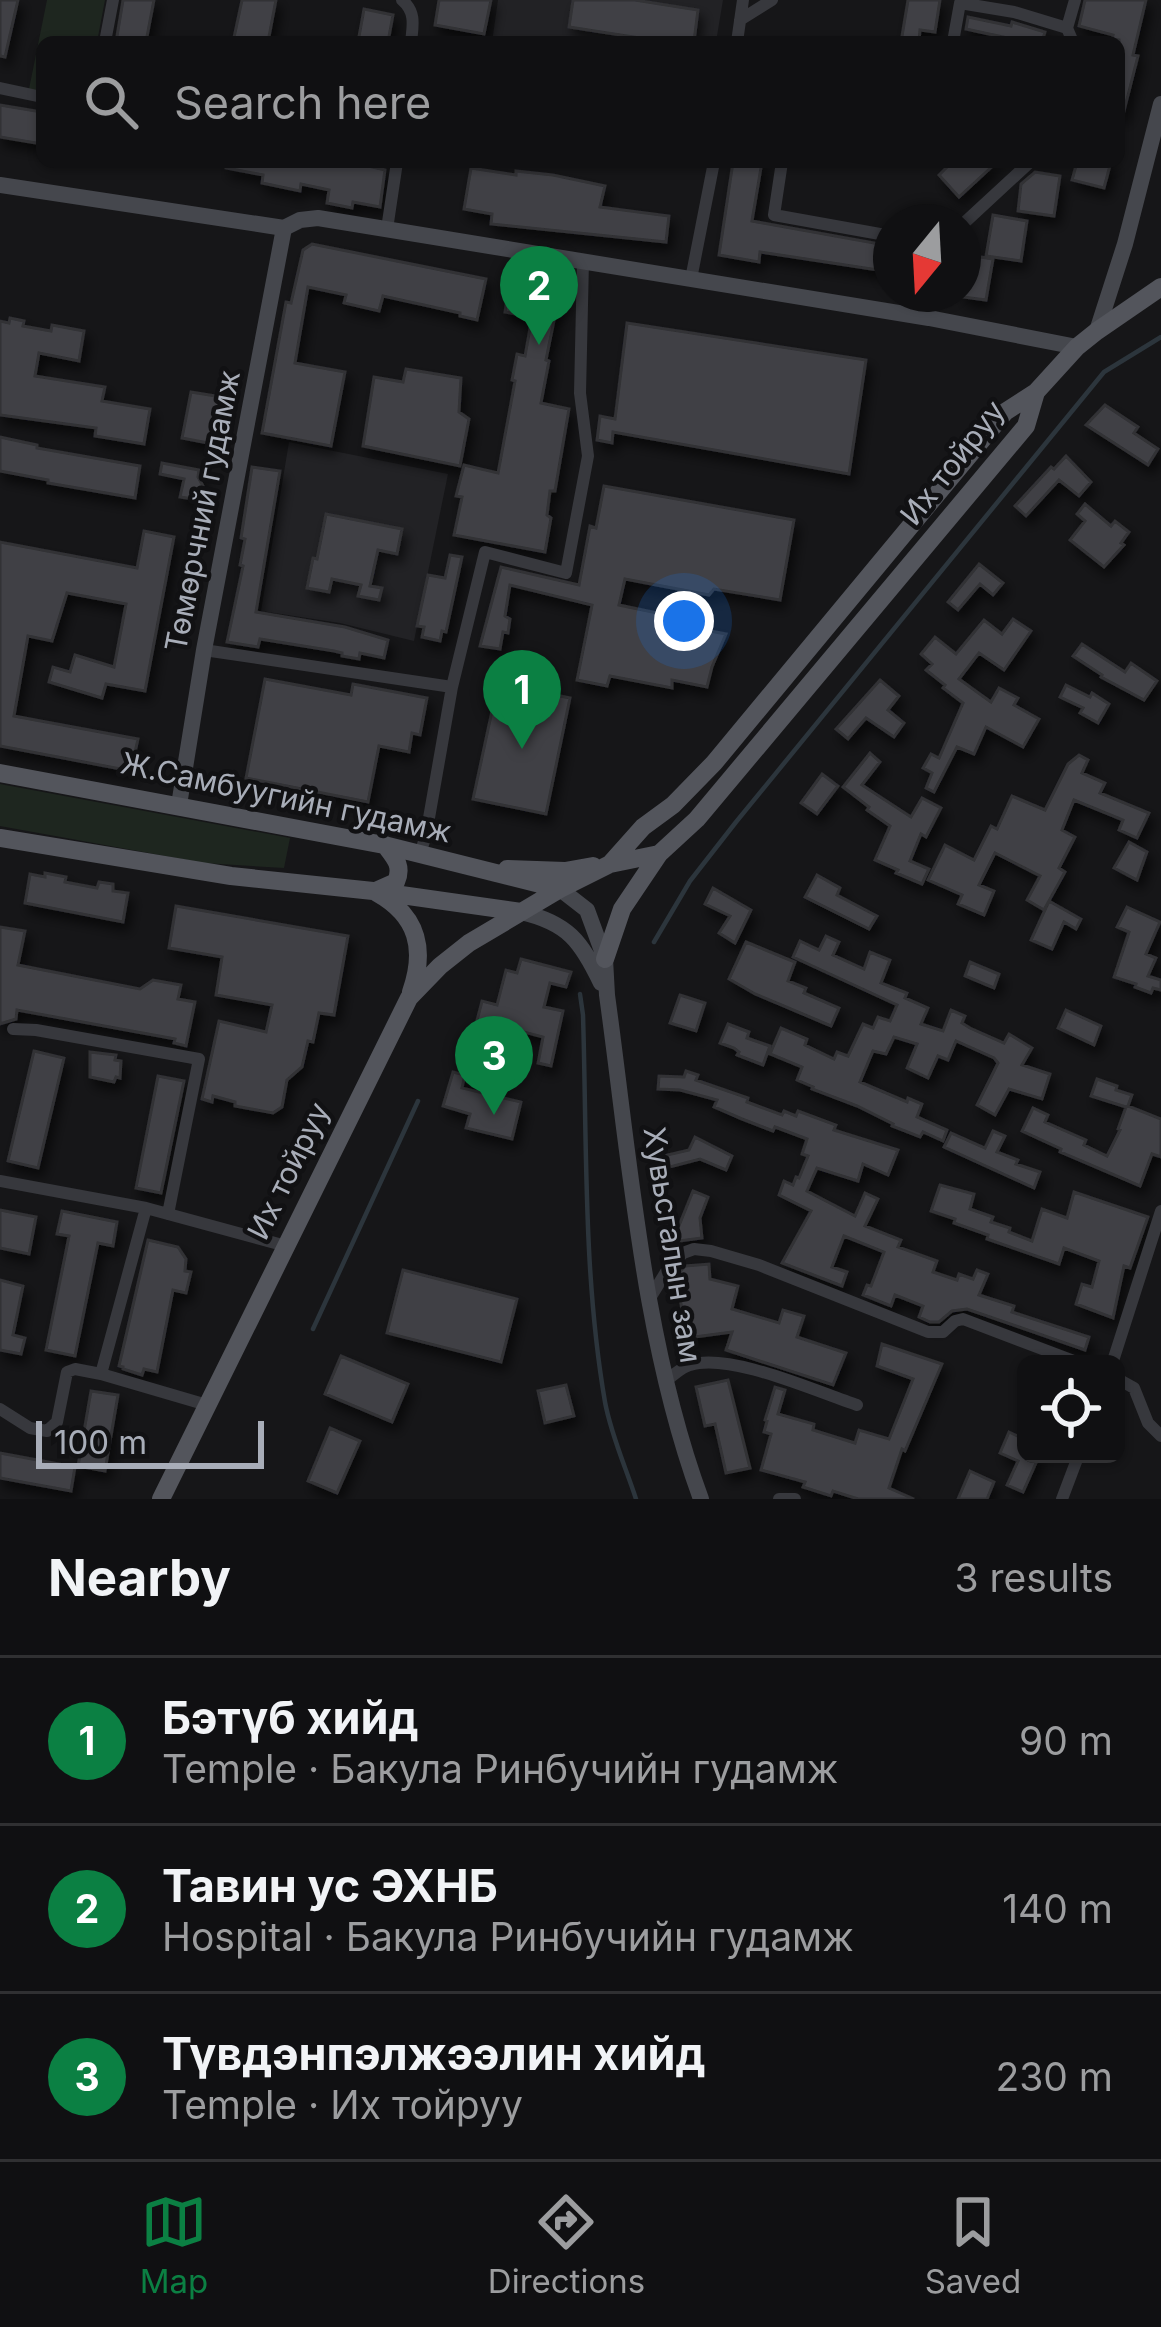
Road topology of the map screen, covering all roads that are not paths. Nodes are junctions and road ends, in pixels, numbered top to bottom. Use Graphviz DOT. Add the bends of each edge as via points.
graph roads {
  1 [pos="113,0"];
  2 [pos="402,0"];
  3 [pos="743,0"];
  4 [pos="772,0"];
  5 [pos="1075,0"];
  6 [pos="1015,6"];
  7 [pos="740,20"];
  8 [pos="1067,28"];
  9 [pos="106,36"];
  10 [pos="412,36"];
  11 [pos="737,36"];
  12 [pos="954,36"];
  13 [pos="1070,36"];
  14 [pos="0,88"];
  15 [pos="36,96"];
  16 [pos="1161,104"];
  17 [pos="397,168"];
  18 [pos="713,168"];
  19 [pos="781,168"];
  20 [pos="1024,168"];
  21 [pos="0,185"];
  22 [pos="981,207"];
  23 [pos="284,228"];
  24 [pos="387,230"];
  25 [pos="873,233"];
  26 [pos="584,261"];
  27 [pos="691,280"];
  28 [pos="1161,287"];
  29 [pos="930,312"];
  30 [pos="929,318"];
  31 [pos="1097,331"];
  32 [pos="1077,347"];
  33 [pos="1036,392"];
  34 [pos="204,650"];
  35 [pos="452,687"];
  36 [pos="0,772"];
  37 [pos="179,805"];
  38 [pos="0,838"];
  39 [pos="384,845"];
  40 [pos="420,854"];
  41 [pos="659,854"];
  42 [pos="610,864"];
  43 [pos="474,868"];
  44 [pos="560,889"];
  45 [pos="373,891"];
  46 [pos="521,912"];
  47 [pos="604,959"];
  48 [pos="607,995"];
  49 [pos="409,998"];
  50 [pos="13,1029"];
  51 [pos="0,1181"];
  52 [pos="146,1208"];
  53 [pos="1161,1211"];
  54 [pos="168,1214"];
  55 [pos="286,1246"];
  56 [pos="650,1299"];
  57 [pos="1058,1355"];
  58 [pos="1115,1355"];
  59 [pos="101,1374"];
  60 [pos="666,1380"];
  61 [pos="1125,1383"];
  62 [pos="207,1405"];
  63 [pos="856,1405"];
  64 [pos="0,1409"];
  65 [pos="1161,1436"];
  66 [pos="1075,1463"];
  67 [pos="160,1499"];
  68 [pos="701,1499"];
  69 [pos="778,1499"];
  70 [pos="795,1499"];
  71 [pos="1062,1499"];
  1 -- 9 [label="street"];
  2 -- 10 [label="street" via="413,18"];
  3 -- 7 [label="street"];
  4 -- 7 [label="street"];
  5 -- 8 [label="street"];
  6 -- 8 [label="street"];
  6 -- 12 [label="street" via="960,3"];
  7 -- 11 [label="street"];
  8 -- 13 [label="street"];
  14 -- 15 [label="street"];
  16 -- 31 [label="main road"];
  17 -- 24 [label="street"];
  18 -- 27 [label="street"];
  19 -- 25 [label="street" via="774,215"];
  20 -- 22 [label="street"];
  21 -- 23 [label="main road"];
  23 -- 24 [label="main road" via="318,218"];
  23 -- 34 [label="main road, Төмөрчний гудамж"];
  24 -- 26 [label="main road"];
  26 -- 27 [label="main road"];
  26 -- 35 [label="street" via="580,393 588,456 566,573 484,552"];
  27 -- 30 [label="main road"];
  28 -- 31 [label="main road, Их тойруу"];
  29 -- 30 [label="street"];
  30 -- 32 [label="main road"];
  31 -- 32 [label="main road, Их тойруу"];
  32 -- 33 [label="main road, Их тойруу"];
  33 -- 41 [label="main road, Их тойруу" via="1027,426 709,806"];
  33 -- 42 [label="main road, Их тойруу" via="1005,412 714,763"];
  34 -- 35 [label="street"];
  34 -- 37 [label="main road, Төмөрчний гудамж"];
  35 -- 40 [label="street"];
  36 -- 37 [label="main road, Ж.Самбуугийн гудамж"];
  37 -- 39 [label="main road, Ж.Самбуугийн гудамж"];
  38 -- 45 [label="main road"];
  39 -- 40 [label="main road, Ж.Самбуугийн гудамж"];
  39 -- 45 [label="main road" via="399,874"];
  40 -- 43 [label="main road, Ж.Самбуугийн гудамж"];
  41 -- 42 [label="main road, Их тойруу"];
  41 -- 47 [label="main road" via="622,909"];
  42 -- 43 [label="main road"];
  42 -- 44 [label="main road, Их тойруу"];
  43 -- 44 [label="main road, Ж.Самбуугийн гудамж"];
  44 -- 46 [label="main road, Их тойруу"];
  44 -- 47 [label="main road, Хувьсгалын зам" via="587,910"];
  45 -- 46 [label="main road"];
  45 -- 49 [label="main road" via="414,932 419,959"];
  46 -- 48 [label="main road" via="572,935"];
  46 -- 49 [label="main road, Их тойруу" via="469,943"];
  47 -- 48 [label="main road, Хувьсгалын зам"];
  48 -- 56 [label="main road, Хувьсгалын зам"];
  49 -- 55 [label="main road, Их тойруу"];
  50 -- 54 [label="street" via="199,1059"];
  51 -- 52 [label="street"];
  52 -- 54 [label="street"];
  52 -- 59 [label="street"];
  53 -- 58 [label="street"];
  54 -- 55 [label="street"];
  55 -- 62 [label="main road, Их тойруу"];
  56 -- 57 [label="street" via="683,1252 711,1250 928,1332 963,1319"];
  56 -- 60 [label="main road, Хувьсгалын зам"];
  59 -- 62 [label="street"];
  59 -- 64 [label="street" via="67,1372 57,1422 47,1431"];
  60 -- 63 [label="street" via="687,1366 726,1364"];
  60 -- 68 [label="main road, Хувьсгалын зам"];
  61 -- 65 [label="street"];
  62 -- 67 [label="main road, Их тойруу"];
  66 -- 71 [label="street"];
  69 -- 70 [label="street"];
}
